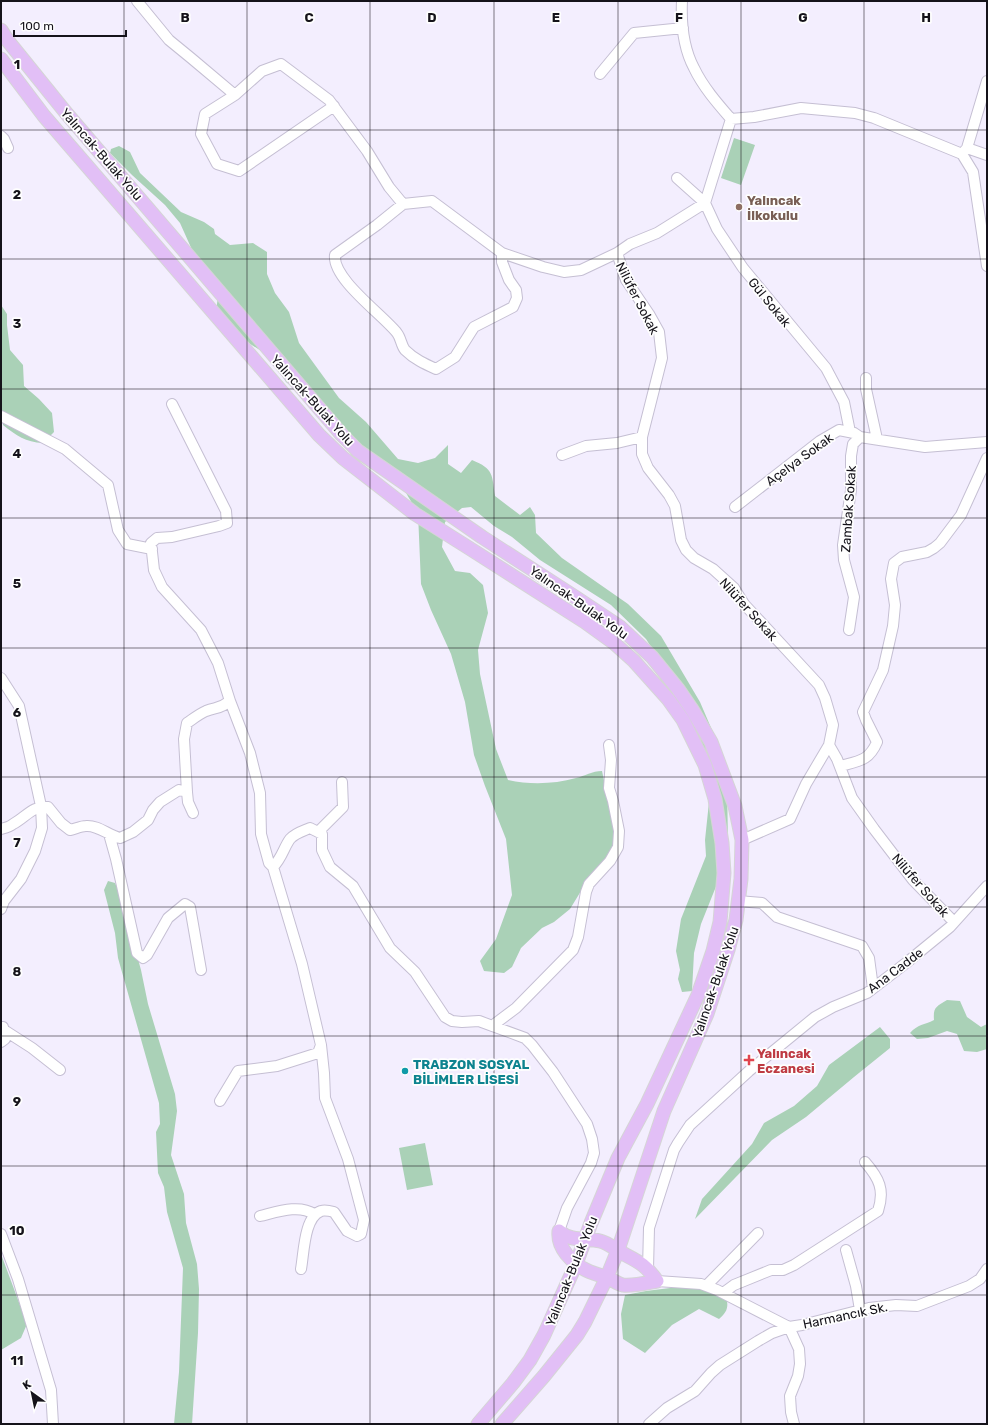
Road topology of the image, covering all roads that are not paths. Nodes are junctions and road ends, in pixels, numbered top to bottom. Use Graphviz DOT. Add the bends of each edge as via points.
graph roads {
  1 [pos="137,1"];
  2 [pos="682,1"];
  3 [pos="683,28"];
  4 [pos="1,30"];
  5 [pos="1,59"];
  6 [pos="600,74"];
  7 [pos="987,81"];
  8 [pos="235,95"];
  9 [pos="334,106"];
  10 [pos="731,119"];
  11 [pos="1,136"];
  12 [pos="8,148"];
  13 [pos="965,151"];
  14 [pos="987,154"];
  15 [pos="677,178"];
  16 [pos="705,203"];
  17 [pos="403,204"];
  18 [pos="502,253"];
  19 [pos="617,254"];
  20 [pos="987,266"];
  21 [pos="866,378"];
  22 [pos="172,404"];
  23 [pos="1,416"];
  24 [pos="850,432"];
  25 [pos="642,437"];
  26 [pos="860,437"];
  27 [pos="877,439"];
  28 [pos="987,442"];
  29 [pos="562,455"];
  30 [pos="987,458"];
  31 [pos="735,507"];
  32 [pos="152,549"];
  33 [pos="849,630"];
  34 [pos="1,678"];
  35 [pos="230,701"];
  36 [pos="609,745"];
  37 [pos="828,745"];
  38 [pos="840,766"];
  39 [pos="342,782"];
  40 [pos="187,792"];
  41 [pos="41,806"];
  42 [pos="193,813"];
  43 [pos="1,829"];
  44 [pos="318,832"];
  45 [pos="109,834"];
  46 [pos="742,840"];
  47 [pos="273,867"];
  48 [pos="987,886"];
  49 [pos="738,901"];
  50 [pos="1,909"];
  51 [pos="954,922"];
  52 [pos="201,970"];
  53 [pos="873,988"];
  54 [pos="492,1026"];
  55 [pos="3,1028"];
  56 [pos="1,1042"];
  57 [pos="321,1045"];
  58 [pos="60,1070"];
  59 [pos="220,1101"];
  60 [pos="865,1162"];
  61 [pos="314,1214"];
  62 [pos="260,1216"];
  63 [pos="559,1231"];
  64 [pos="758,1233"];
  65 [pos="1,1234"];
  66 [pos="584,1240"];
  67 [pos="618,1250"];
  68 [pos="846,1250"];
  69 [pos="576,1264"];
  70 [pos="987,1268"];
  71 [pos="301,1269"];
  72 [pos="648,1269"];
  73 [pos="607,1278"];
  74 [pos="657,1281"];
  75 [pos="706,1286"];
  76 [pos="723,1293"];
  77 [pos="860,1310"];
  78 [pos="788,1327"];
  79 [pos="53,1424"];
  80 [pos="478,1424"];
  81 [pos="502,1424"];
  82 [pos="649,1424"];
  83 [pos="794,1424"];
  1 -- 8 [label="street" via="168,40"];
  2 -- 3 [label="street"];
  3 -- 6 [label="street" via="634,32"];
  3 -- 10 [label="street" via="694,69"];
  4 -- 46 [label="main road, Yalıncak-Bulak Yolu" via="67,114 358,451 482,537 620,627 652,657 689,705 711,742 735,806"];
  5 -- 66 [label="main road, Yalıncak-Bulak Yolu" via="44,116 319,435 349,463 415,514 614,643 648,675 683,720 704,765 715,799 724,873 720,922 698,995 647,1104 618,1158"];
  7 -- 13 [label="street"];
  8 -- 9 [label="street" via="262,71 281,64"];
  8 -- 9 [label="street" via="205,114 201,134 217,164 239,171"];
  9 -- 17 [label="street" via="368,151 388,187"];
  10 -- 13 [label="street" via="801,108 855,113 949,148"];
  10 -- 16 [label="street"];
  11 -- 12 [label="street"];
  13 -- 14 [label="street"];
  13 -- 20 [label="street" via="973,172"];
  15 -- 16 [label="street, Gül Sokak"];
  16 -- 19 [label="street" via="657,233 630,244"];
  16 -- 24 [label="street, Gül Sokak" via="717,229 743,268 826,368 844,402"];
  17 -- 18 [label="street" via="432,201"];
  17 -- 18 [label="street" via="335,255 335,261 349,285 397,334 404,349 420,362 436,370 456,357 474,327 513,307 517,298 516,290 502,262"];
  18 -- 19 [label="street" via="564,272 581,270"];
  19 -- 25 [label="street, Nilüfer Sokak" via="626,280 659,332 660,339 662,358"];
  21 -- 27 [label="street"];
  22 -- 32 [label="street" via="226,511 227,523 172,537 157,538 151,543"];
  23 -- 32 [label="street" via="65,450 108,485 118,530 127,544"];
  24 -- 26 [label="street, Açelya Sokak"];
  24 -- 31 [label="street, Açelya Sokak" via="839,430 820,441"];
  25 -- 29 [label="street" via="586,446"];
  25 -- 37 [label="street, Nilüfer Sokak" via="642,454 648,468 675,506 681,540 686,550 734,588 744,604 819,685 833,725"];
  26 -- 27 [label="street, Açelya Sokak"];
  26 -- 33 [label="street, Zambak Sokak" via="853,444 851,456 852,490 843,545 844,560 854,597"];
  27 -- 28 [label="street, Açelya Sokak" via="924,447"];
  30 -- 38 [label="street" via="961,515 940,543 927,552 902,557 894,563 891,579 895,605 893,626 883,670 863,712 877,742 873,753"];
  32 -- 35 [label="street" via="154,570 162,586 201,630 218,663"];
  34 -- 41 [label="street" via="19,706"];
  35 -- 40 [label="street" via="222,708 206,712 187,723 184,739"];
  35 -- 47 [label="street" via="250,753 260,793 261,834 269,864"];
  36 -- 54 [label="street" via="609,788 619,831 618,847 610,861 589,884 578,937 572,950 516,1008"];
  37 -- 38 [label="street, Nilüfer Sokak"];
  37 -- 46 [label="street" via="790,819"];
  38 -- 51 [label="street, Nilüfer Sokak" via="852,798 874,829 913,880"];
  39 -- 44 [label="street" via="344,807"];
  40 -- 42 [label="street"];
  40 -- 45 [label="street" via="179,790 160,802 148,820 134,832 120,838"];
  41 -- 43 [label="street"];
  41 -- 45 [label="street" via="48,807 70,830 86,826 100,828"];
  41 -- 50 [label="street" via="42,828 35,851 22,879 4,901"];
  44 -- 47 [label="street" via="310,828 299,832 289,840 279,861"];
  44 -- 54 [label="street" via="322,834 322,850 330,866 353,886 390,948 415,972 445,1017 452,1021 478,1021"];
  45 -- 52 [label="street" via="137,953 143,958 147,955 168,918 185,904 190,907"];
  46 -- 49 [label="main road, Yalıncak-Bulak Yolu"];
  47 -- 57 [label="street" via="302,964"];
  48 -- 51 [label="street, Ana Cadde"];
  49 -- 53 [label="street" via="762,903 776,917 862,946 869,958"];
  49 -- 67 [label="main road, Yalıncak-Bulak Yolu" via="728,950 706,1014 664,1111"];
  51 -- 53 [label="street, Ana Cadde"];
  53 -- 72 [label="street, Ana Cadde" via="815,1017 749,1071 690,1125 678,1142 649,1228"];
  54 -- 63 [label="street" via="525,1038 532,1045 587,1124 592,1139 594,1153 587,1173 567,1208"];
  55 -- 56 [label="street" via="5,1039"];
  55 -- 58 [label="street"];
  57 -- 59 [label="street" via="318,1053 277,1066 238,1071"];
  57 -- 61 [label="street" via="325,1098 348,1159 364,1220 361,1234 357,1236 347,1231 334,1212 322,1210"];
  60 -- 76 [label="street" via="876,1174 880,1187 881,1202 878,1211 794,1266 783,1270 771,1270 734,1285"];
  61 -- 62 [label="street" via="310,1211 288,1209"];
  61 -- 71 [label="street" via="308,1224"];
  63 -- 66 [label="main road" via="566,1236"];
  63 -- 69 [label="main road" via="561,1246"];
  64 -- 75 [label="street"];
  65 -- 79 [label="street" via="18,1279 51,1390"];
  66 -- 67 [label="main road" via="601,1242"];
  66 -- 69 [label="main road, Yalıncak-Bulak Yolu"];
  67 -- 72 [label="main road" via="638,1260"];
  67 -- 73 [label="main road, Yalıncak-Bulak Yolu"];
  68 -- 77 [label="street"];
  69 -- 73 [label="main road"];
  69 -- 80 [label="main road, Yalıncak-Bulak Yolu" via="530,1360"];
  70 -- 77 [label="street, Harmancık Sk." via="980,1279 969,1286 917,1306 896,1305"];
  72 -- 74 [label="main road"];
  73 -- 74 [label="main road" via="622,1285"];
  73 -- 81 [label="main road, Yalıncak-Bulak Yolu" via="577,1335"];
  74 -- 75 [label="street" via="691,1282"];
  75 -- 76 [label="street"];
  76 -- 78 [label="street"];
  77 -- 78 [label="street, Harmancık Sk."];
  78 -- 82 [label="street, Harmancık Sk." via="758,1341 720,1365 695,1391 667,1408"];
  78 -- 83 [label="street" via="799,1349 800,1364 790,1396"];
}
